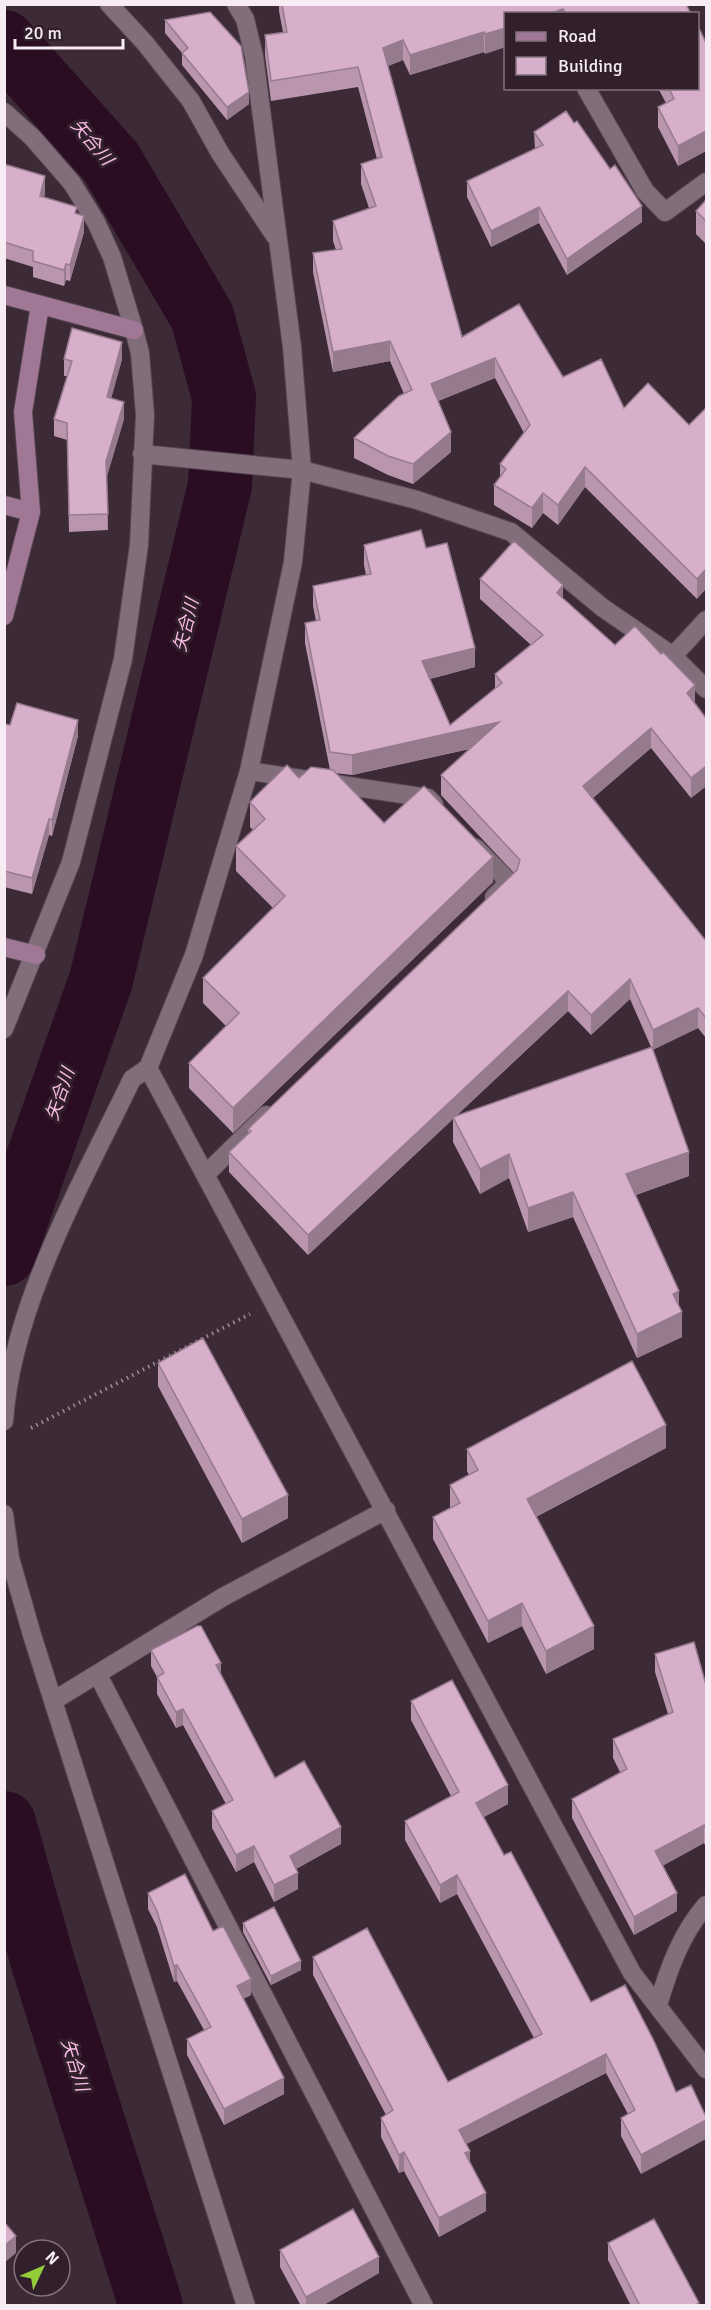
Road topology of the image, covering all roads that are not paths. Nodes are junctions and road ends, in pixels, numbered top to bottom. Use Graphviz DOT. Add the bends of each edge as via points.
graph roads {
  1 [pos="109,4"];
  2 [pos="236,4"];
  3 [pos="587,90"];
  4 [pos="4,112"];
  5 [pos="706,182"];
  6 [pos="278,242"];
  7 [pos="4,295"];
  8 [pos="40,305"];
  9 [pos="134,330"];
  10 [pos="150,455"];
  11 [pos="302,470"];
  12 [pos="4,505"];
  13 [pos="31,512"];
  14 [pos="4,616"];
  15 [pos="706,620"];
  16 [pos="673,656"];
  17 [pos="706,689"];
  18 [pos="249,771"];
  19 [pos="444,814"];
  20 [pos="460,831"];
  21 [pos="484,906"];
  22 [pos="4,947"];
  23 [pos="36,955"];
  24 [pos="4,1029"];
  25 [pos="148,1068"];
  26 [pos="281,1101"];
  27 [pos="206,1173"];
  28 [pos="4,1421"];
  29 [pos="386,1510"];
  30 [pos="4,1514"];
  31 [pos="98,1675"];
  32 [pos="53,1701"];
  33 [pos="706,1905"];
  34 [pos="658,2005"];
  35 [pos="706,2068"];
  36 [pos="246,2306"];
  37 [pos="424,2306"];
  1 -- 6 [label="street" via="191,101"];
  2 -- 6 [label="street" via="245,19 254,56"];
  3 -- 5 [label="street" via="645,191 665,212"];
  4 -- 9 [label="street" via="32,136 72,183 96,222 112,257"];
  6 -- 11 [label="street"];
  7 -- 8 [label="street"];
  8 -- 9 [label="street"];
  8 -- 13 [label="street" via="23,411"];
  9 -- 10 [label="street"];
  10 -- 11 [label="street"];
  10 -- 23 [label="street" via="123,659 71,862"];
  11 -- 16 [label="street" via="417,500 510,532 603,608"];
  11 -- 18 [label="street" via="292,562"];
  12 -- 13 [label="street"];
  13 -- 14 [label="street"];
  15 -- 16 [label="street"];
  16 -- 17 [label="street"];
  18 -- 19 [label="street" via="428,798"];
  18 -- 25 [label="street" via="194,955"];
  20 -- 21 [label="street" via="509,882"];
  22 -- 23 [label="street"];
  23 -- 24 [label="street"];
  25 -- 27 [label="street"];
  25 -- 28 [label="street" via="132,1079 41,1276 6,1392"];
  26 -- 27 [label="street"];
  27 -- 29 [label="street"];
  29 -- 31 [label="street" via="223,1597"];
  29 -- 34 [label="street" via="632,1973"];
  30 -- 32 [label="street" via="10,1558"];
  31 -- 32 [label="street"];
  31 -- 37 [label="street"];
  32 -- 36 [label="street"];
  33 -- 34 [label="street" via="687,1929 668,1970"];
  34 -- 35 [label="street"];
}
